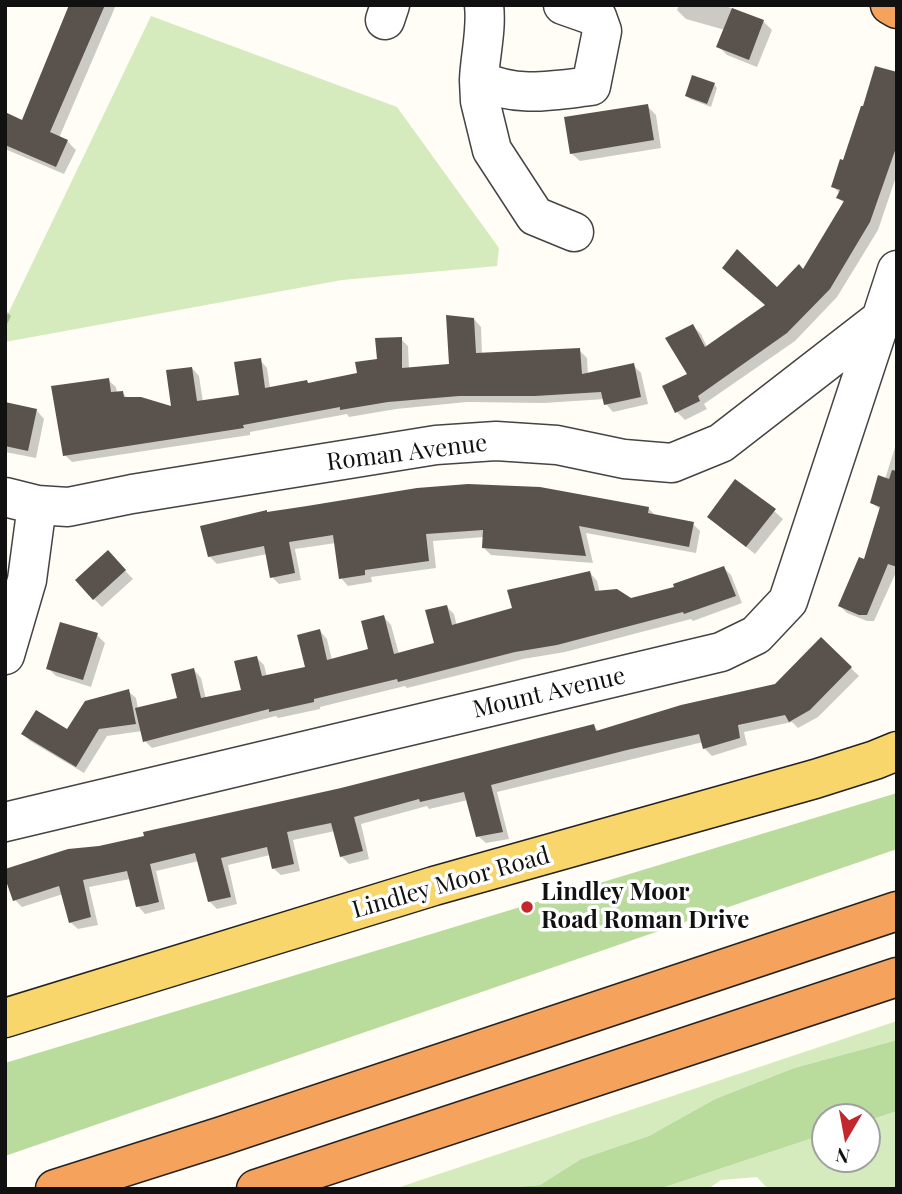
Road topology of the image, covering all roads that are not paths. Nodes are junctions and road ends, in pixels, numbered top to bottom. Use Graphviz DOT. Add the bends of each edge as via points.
graph roads {
  1 [pos="484,5"];
  2 [pos="563,5"];
  3 [pos="890,5"];
  4 [pos="897,9"];
  5 [pos="479,80"];
  6 [pos="574,232"];
  7 [pos="897,270"];
  8 [pos="881,319"];
  9 [pos="21,501"];
  10 [pos="5,655"];
  11 [pos="897,751"];
  12 [pos="5,822"];
  13 [pos="897,911"];
  14 [pos="897,977"];
  15 [pos="5,1018"];
  16 [pos="55,1189"];
  17 [pos="256,1189"];
  1 -- 5 [label="street" via="487,24"];
  2 -- 5 [label="street" via="597,17 600,24 591,86 534,93 497,89"];
  3 -- 4 [label="highway"];
  5 -- 6 [label="street" via="492,150 535,216"];
  7 -- 8 [label="street"];
  8 -- 9 [label="street, Roman Avenue" via="721,443 672,463 557,445 496,441 436,445 68,507"];
  8 -- 12 [label="street, Mount Avenue" via="788,601 756,635 721,652"];
  9 -- 10 [label="street" via="27,580"];
  11 -- 15 [label="main road, Lindley Moor Road"];
  13 -- 16 [label="highway"];
  14 -- 17 [label="highway"];
}
